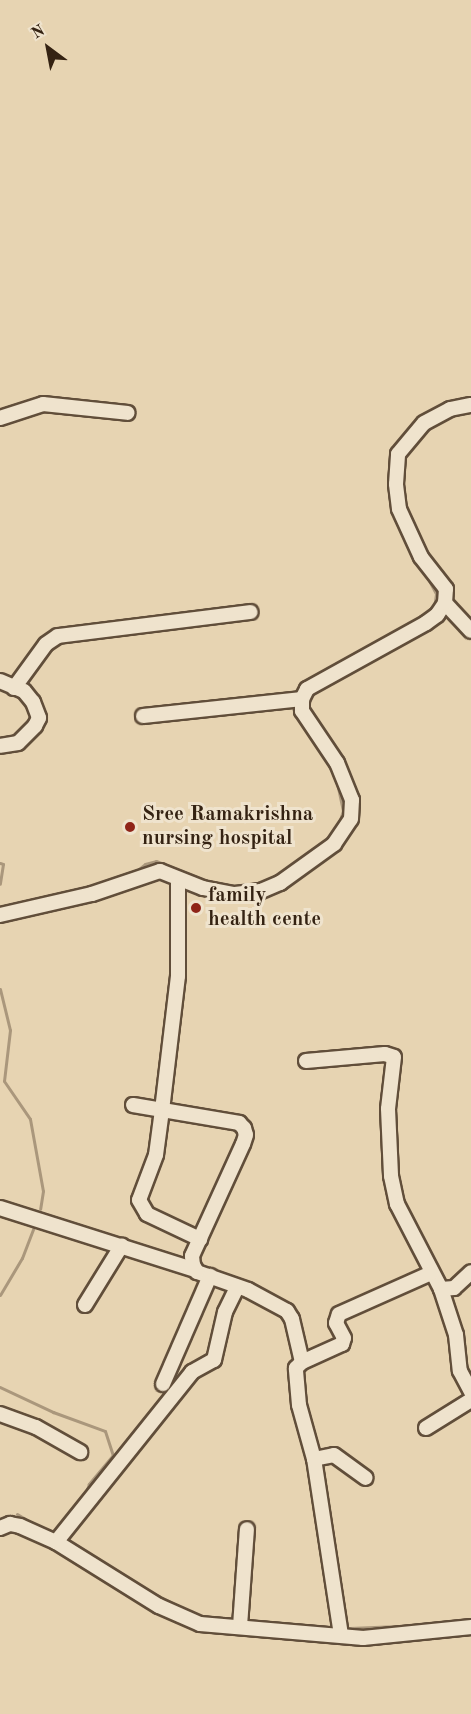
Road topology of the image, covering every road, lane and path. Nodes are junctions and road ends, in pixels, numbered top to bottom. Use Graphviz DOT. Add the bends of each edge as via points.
graph roads {
  1 [pos="471,405"];
  2 [pos="128,413"];
  3 [pos="0,418"];
  4 [pos="445,603"];
  5 [pos="251,612"];
  6 [pos="471,631"];
  7 [pos="0,681"];
  8 [pos="14,688"];
  9 [pos="302,699"];
  10 [pos="143,716"];
  11 [pos="0,746"];
  12 [pos="178,880"];
  13 [pos="0,915"];
  14 [pos="306,1061"];
  15 [pos="133,1105"];
  16 [pos="162,1110"];
  17 [pos="0,1208"];
  18 [pos="200,1239"];
  19 [pos="122,1245"];
  20 [pos="195,1269"];
  21 [pos="471,1272"];
  22 [pos="431,1273"];
  23 [pos="210,1276"];
  24 [pos="237,1287"];
  25 [pos="441,1289"];
  26 [pos="85,1305"];
  27 [pos="302,1362"];
  28 [pos="163,1384"];
  29 [pos="471,1392"];
  30 [pos="471,1400"];
  31 [pos="0,1414"];
  32 [pos="426,1428"];
  33 [pos="80,1452"];
  34 [pos="314,1459"];
  35 [pos="366,1478"];
  36 [pos="0,1528"];
  37 [pos="247,1529"];
  38 [pos="59,1540"];
  39 [pos="240,1626"];
  40 [pos="471,1627"];
  41 [pos="341,1635"];
  1 -- 4 [label="street" via="450,409 424,423 398,454 399,509 421,557 446,589"];
  2 -- 3 [label="street" via="43,404"];
  4 -- 6 [label="street"];
  4 -- 9 [label="street" via="426,623 307,689"];
  5 -- 8 [label="street" via="58,636 46,644"];
  7 -- 8 [label="street"];
  8 -- 11 [label="street" via="33,702 39,718 18,743"];
  9 -- 10 [label="street"];
  9 -- 12 [label="street" via="302,711 337,763 352,800 351,819 345,831 334,844 280,883 261,891 235,894"];
  12 -- 13 [label="street" via="160,871 151,872 92,894"];
  12 -- 16 [label="street" via="178,976"];
  14 -- 22 [label="street" via="392,1054 387,1109 392,1176 397,1204"];
  15 -- 16 [label="street"];
  16 -- 18 [label="street" via="156,1155 139,1200 147,1214"];
  16 -- 18 [label="street" via="239,1124 245,1130 243,1144"];
  17 -- 19 [label="street"];
  18 -- 20 [label="street" via="192,1256"];
  19 -- 20 [label="street"];
  19 -- 26 [label="street"];
  20 -- 23 [label="street"];
  21 -- 25 [label="street" via="454,1288"];
  22 -- 25 [label="street"];
  22 -- 27 [label="street" via="339,1314 336,1323 344,1338 342,1344"];
  23 -- 24 [label="street"];
  23 -- 28 [label="street"];
  24 -- 27 [label="street" via="286,1311 292,1319"];
  24 -- 38 [label="street" via="225,1312 214,1360 192,1372"];
  25 -- 29 [label="street" via="456,1335 460,1371"];
  27 -- 34 [label="street" via="296,1368 298,1394"];
  30 -- 32 [label="street"];
  31 -- 33 [label="street" via="36,1427"];
  34 -- 35 [label="street" via="334,1455"];
  34 -- 41 [label="street"];
  36 -- 38 [label="street" via="20,1526"];
  37 -- 39 [label="street"];
  38 -- 39 [label="street" via="180,1617 200,1624"];
  39 -- 41 [label="street"];
  40 -- 41 [label="street" via="363,1638"];
}
